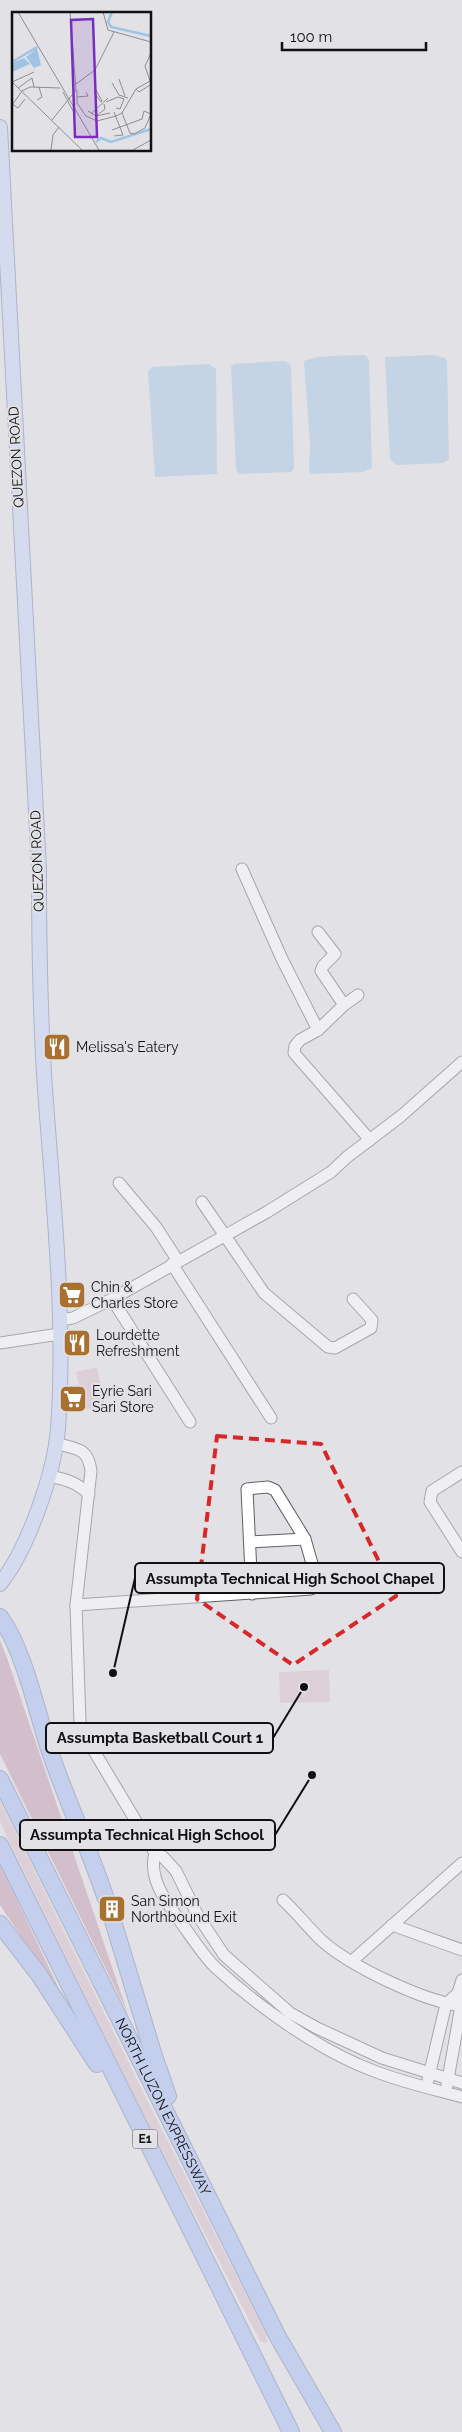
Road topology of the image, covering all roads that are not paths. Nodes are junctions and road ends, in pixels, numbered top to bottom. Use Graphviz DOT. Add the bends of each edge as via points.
graph roads {
  1 [pos="0,127"];
  2 [pos="242,869"];
  3 [pos="318,932"];
  4 [pos="358,995"];
  5 [pos="344,1005"];
  6 [pos="318,1030"];
  7 [pos="462,1062"];
  8 [pos="370,1140"];
  9 [pos="119,1183"];
  10 [pos="202,1202"];
  11 [pos="224,1235"];
  12 [pos="175,1263"];
  13 [pos="112,1299"];
  14 [pos="353,1299"];
  15 [pos="59,1326"];
  16 [pos="0,1343"];
  17 [pos="271,1418"];
  18 [pos="190,1422"];
  19 [pos="55,1444"];
  20 [pos="462,1472"];
  21 [pos="48,1476"];
  22 [pos="89,1494"];
  23 [pos="305,1539"];
  24 [pos="250,1542"];
  25 [pos="462,1552"];
  26 [pos="0,1584"];
  27 [pos="252,1594"];
  28 [pos="76,1605"];
  29 [pos="0,1617"];
  30 [pos="0,1779"];
  31 [pos="0,1845"];
  32 [pos="155,1853"];
  33 [pos="462,1863"];
  34 [pos="178,1876"];
  35 [pos="157,1885"];
  36 [pos="106,1899"];
  37 [pos="283,1900"];
  38 [pos="198,1916"];
  39 [pos="113,1920"];
  40 [pos="0,1924"];
  41 [pos="392,1925"];
  42 [pos="185,1927"];
  43 [pos="462,1950"];
  44 [pos="352,1961"];
  45 [pos="462,1980"];
  46 [pos="458,1993"];
  47 [pos="446,2004"];
  48 [pos="461,2006"];
  49 [pos="430,2074"];
  50 [pos="448,2078"];
  51 [pos="462,2083"];
  52 [pos="427,2087"];
  53 [pos="445,2092"];
  54 [pos="462,2096"];
  55 [pos="162,2173"];
  56 [pos="278,2337"];
  57 [pos="291,2432"];
  58 [pos="333,2432"];
  1 -- 15 [label="main road, QUEZON ROAD"];
  2 -- 6 [label="street"];
  3 -- 5 [label="street" via="335,954 321,972"];
  4 -- 5 [label="street"];
  5 -- 6 [label="street"];
  6 -- 8 [label="street" via="300,1040 294,1053"];
  7 -- 8 [label="street"];
  8 -- 11 [label="street" via="331,1172"];
  9 -- 12 [label="street" via="156,1227"];
  10 -- 11 [label="street"];
  11 -- 12 [label="street"];
  11 -- 14 [label="street" via="264,1293 328,1347 335,1348 371,1328 372,1320"];
  12 -- 13 [label="street"];
  12 -- 17 [label="street"];
  13 -- 15 [label="street"];
  13 -- 18 [label="street"];
  15 -- 16 [label="street"];
  15 -- 19 [label="main road, QUEZON ROAD" via="58,1430"];
  19 -- 21 [label="main road, QUEZON ROAD"];
  19 -- 22 [label="street" via="87,1455 91,1471"];
  20 -- 25 [label="street" via="432,1491 430,1496 430,1502"];
  21 -- 22 [label="street" via="67,1479"];
  21 -- 26 [label="main road, QUEZON ROAD" via="27,1536 10,1572"];
  22 -- 28 [label="street"];
  23 -- 24 [label="street"];
  23 -- 24 [label="street" via="276,1492 268,1486 247,1489"];
  23 -- 27 [label="street" via="317,1580 311,1589"];
  24 -- 27 [label="street"];
  27 -- 28 [label="street"];
  28 -- 32 [label="street" via="80,1722 88,1742"];
  29 -- 36 [label="highway" via="16,1648 50,1751"];
  30 -- 56 [label="highway, NORTH LUZON EXPRESSWAY / E1"];
  31 -- 55 [label="highway, E1"];
  32 -- 34 [label="street" via="171,1864"];
  32 -- 35 [label="street" via="153,1871"];
  33 -- 41 [label="street"];
  34 -- 35 [label="street"];
  34 -- 38 [label="street"];
  35 -- 42 [label="street"];
  37 -- 44 [label="street" via="321,1940"];
  38 -- 42 [label="street"];
  38 -- 49 [label="street" via="224,1955 290,2013 382,2058"];
  39 -- 56 [label="highway" via="166,2091"];
  40 -- 55 [label="highway" via="40,1976 89,2050"];
  41 -- 43 [label="street"];
  41 -- 44 [label="street"];
  42 -- 52 [label="street" via="214,1965 278,2017 320,2044 373,2071"];
  44 -- 47 [label="street"];
  45 -- 46 [label="street"];
  46 -- 47 [label="street"];
  46 -- 48 [label="street"];
  47 -- 48 [label="street"];
  47 -- 49 [label="street"];
  48 -- 50 [label="street"];
  49 -- 50 [label="street"];
  49 -- 52 [label="street"];
  50 -- 51 [label="street"];
  50 -- 53 [label="street"];
  52 -- 53 [label="street"];
  53 -- 54 [label="street"];
  55 -- 57 [label="highway, E1"];
  56 -- 58 [label="highway, NORTH LUZON EXPRESSWAY / E1"];
}
